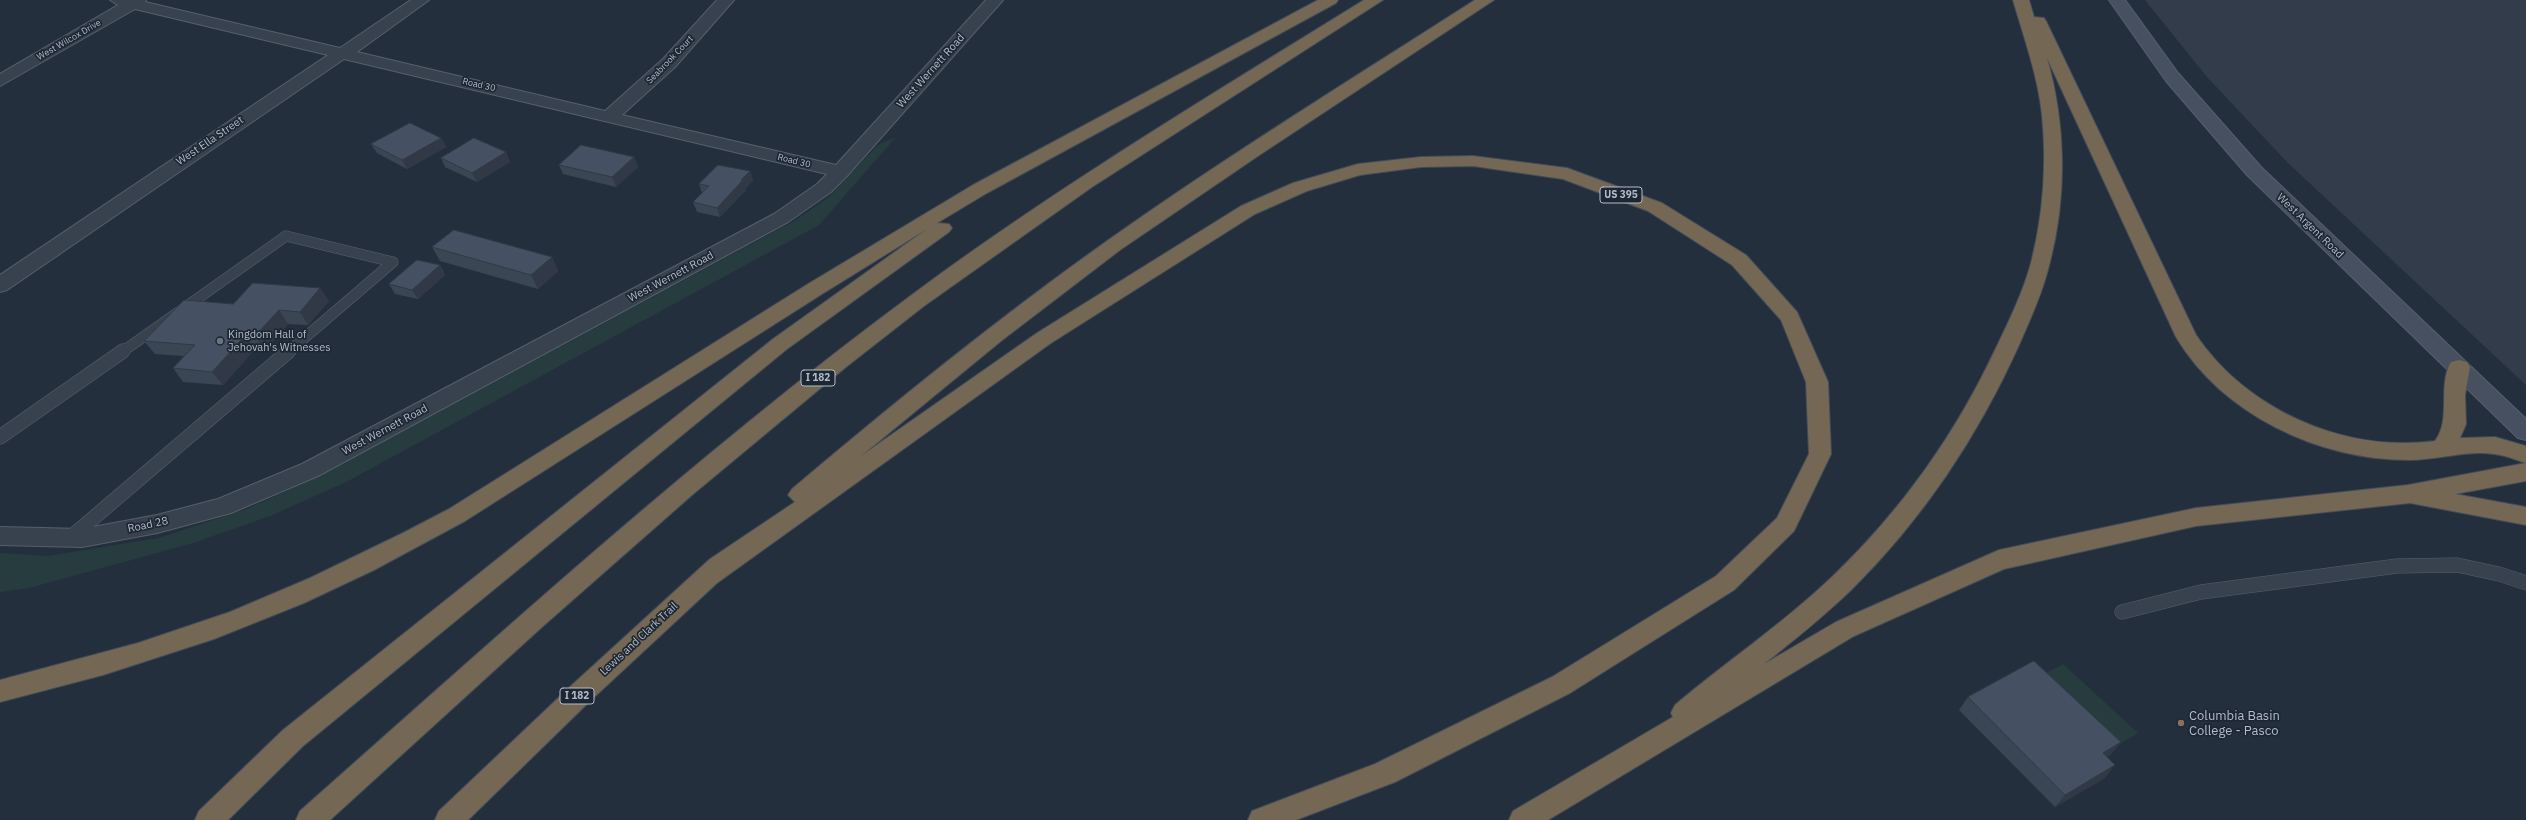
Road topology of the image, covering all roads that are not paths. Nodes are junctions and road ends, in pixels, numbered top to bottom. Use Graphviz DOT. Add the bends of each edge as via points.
graph roads {
  1 [pos="421,0"];
  2 [pos="726,0"];
  3 [pos="995,0"];
  4 [pos="1330,0"];
  5 [pos="1376,0"];
  6 [pos="1486,0"];
  7 [pos="2021,0"];
  8 [pos="2027,0"];
  9 [pos="2117,0"];
  10 [pos="130,1"];
  11 [pos="343,52"];
  12 [pos="0,81"];
  13 [pos="610,116"];
  14 [pos="1048,152"];
  15 [pos="840,172"];
  16 [pos="0,284"];
  17 [pos="2458,367"];
  18 [pos="2526,432"];
  19 [pos="0,437"];
  20 [pos="2442,448"];
  21 [pos="2526,455"];
  22 [pos="2526,472"];
  23 [pos="290,479"];
  24 [pos="2408,494"];
  25 [pos="2526,516"];
  26 [pos="0,536"];
  27 [pos="70,538"];
  28 [pos="708,576"];
  29 [pos="2526,583"];
  30 [pos="2122,612"];
  31 [pos="0,692"];
  32 [pos="1641,751"];
  33 [pos="209,820"];
  34 [pos="310,820"];
  35 [pos="449,820"];
  36 [pos="1262,820"];
  37 [pos="1523,820"];
  1 -- 11 [label="street, West Ella Street"];
  2 -- 13 [label="street, Seabrook Court" via="670,63"];
  3 -- 15 [label="street, West Wernett Road"];
  4 -- 14 [label="highway"];
  5 -- 34 [label="highway, I 182" via="1096,174 919,300 713,464 596,564"];
  6 -- 28 [label="highway, I 182" via="1198,188 1094,261 927,389"];
  7 -- 32 [label="highway" via="2044,77 2050,114 2053,152 2051,195 2035,282 1995,376 1968,428 1893,530 1842,584 1783,635 1708,692"];
  8 -- 20 [label="highway" via="2176,317 2186,337 2210,370 2250,403 2297,427 2330,439 2401,451"];
  9 -- 17 [label="main road, West Argent Road" via="2172,77 2254,171"];
  10 -- 11 [label="street, Road 30"];
  10 -- 12 [label="street, West Wilcox Drive"];
  11 -- 13 [label="street, Road 30"];
  11 -- 16 [label="street, West Ella Street"];
  13 -- 15 [label="street, Road 30"];
  14 -- 31 [label="highway" via="980,189 815,289 502,487 396,548 338,576 222,625 93,669"];
  14 -- 33 [label="highway" via="780,344 293,738"];
  15 -- 23 [label="street, West Wernett Road" via="819,192 781,218"];
  17 -- 18 [label="main road, West Argent Road"];
  17 -- 20 [label="highway" via="2454,405 2456,421 2451,435"];
  19 -- 27 [label="lane" via="286,236 393,262"];
  20 -- 21 [label="highway" via="2492,445"];
  22 -- 24 [label="highway"];
  23 -- 27 [label="street, Road 28" via="208,511 157,524"];
  24 -- 25 [label="highway" via="2470,508"];
  24 -- 32 [label="highway" via="2196,517 1999,560 1844,629"];
  26 -- 27 [label="street, Road 28"];
  28 -- 35 [label="highway, Lewis and Clark Trail / I 182" via="581,692"];
  28 -- 36 [label="highway, US 395" via="1044,338 1248,210 1300,187 1358,170 1421,162 1473,161 1567,174 1655,207 1739,260 1790,318 1817,382 1820,454 1786,524 1725,583 1561,685 1385,773"];
  29 -- 30 [label="lane" via="2457,565 2405,566 2201,592"];
  32 -- 37 [label="highway"];
}
